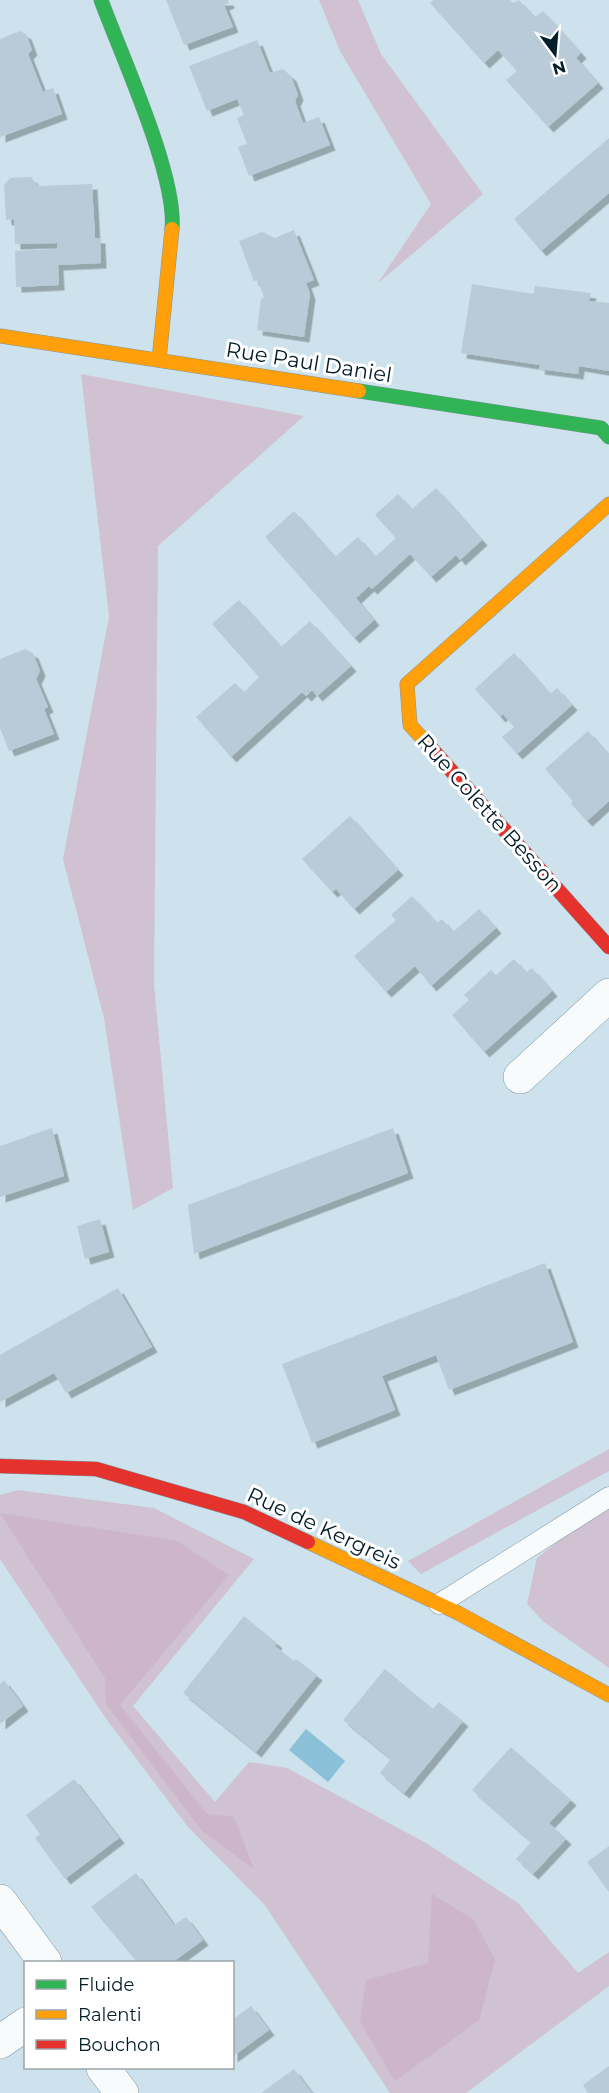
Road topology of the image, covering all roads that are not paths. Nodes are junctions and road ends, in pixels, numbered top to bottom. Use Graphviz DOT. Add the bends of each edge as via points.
graph roads {
  1 [pos="101,0"];
  2 [pos="0,336"];
  3 [pos="159,360"];
  4 [pos="609,437"];
  5 [pos="609,504"];
  6 [pos="609,947"];
  7 [pos="609,995"];
  8 [pos="520,1077"];
  9 [pos="0,1466"];
  10 [pos="609,1497"];
  11 [pos="439,1604"];
  12 [pos="609,1695"];
  13 [pos="0,1901"];
  14 [pos="44,1961"];
  15 [pos="24,2025"];
  16 [pos="0,2042"];
  17 [pos="104,2069"];
  18 [pos="122,2093"];
  1 -- 3 [label="street" via="157,150 173,214"];
  2 -- 3 [label="street, Rue Paul Daniel"];
  3 -- 4 [label="street, Rue Paul Daniel" via="601,428"];
  5 -- 6 [label="street, Rue Colette Besson" via="407,684 410,725"];
  7 -- 8 [label="street"];
  9 -- 11 [label="street, Rue de Kergreis" via="96,1469 244,1512"];
  10 -- 11 [label="lane"];
  11 -- 12 [label="street, Rue de Kergreis"];
  13 -- 14 [label="street"];
  15 -- 16 [label="street"];
  17 -- 18 [label="street"];
}
